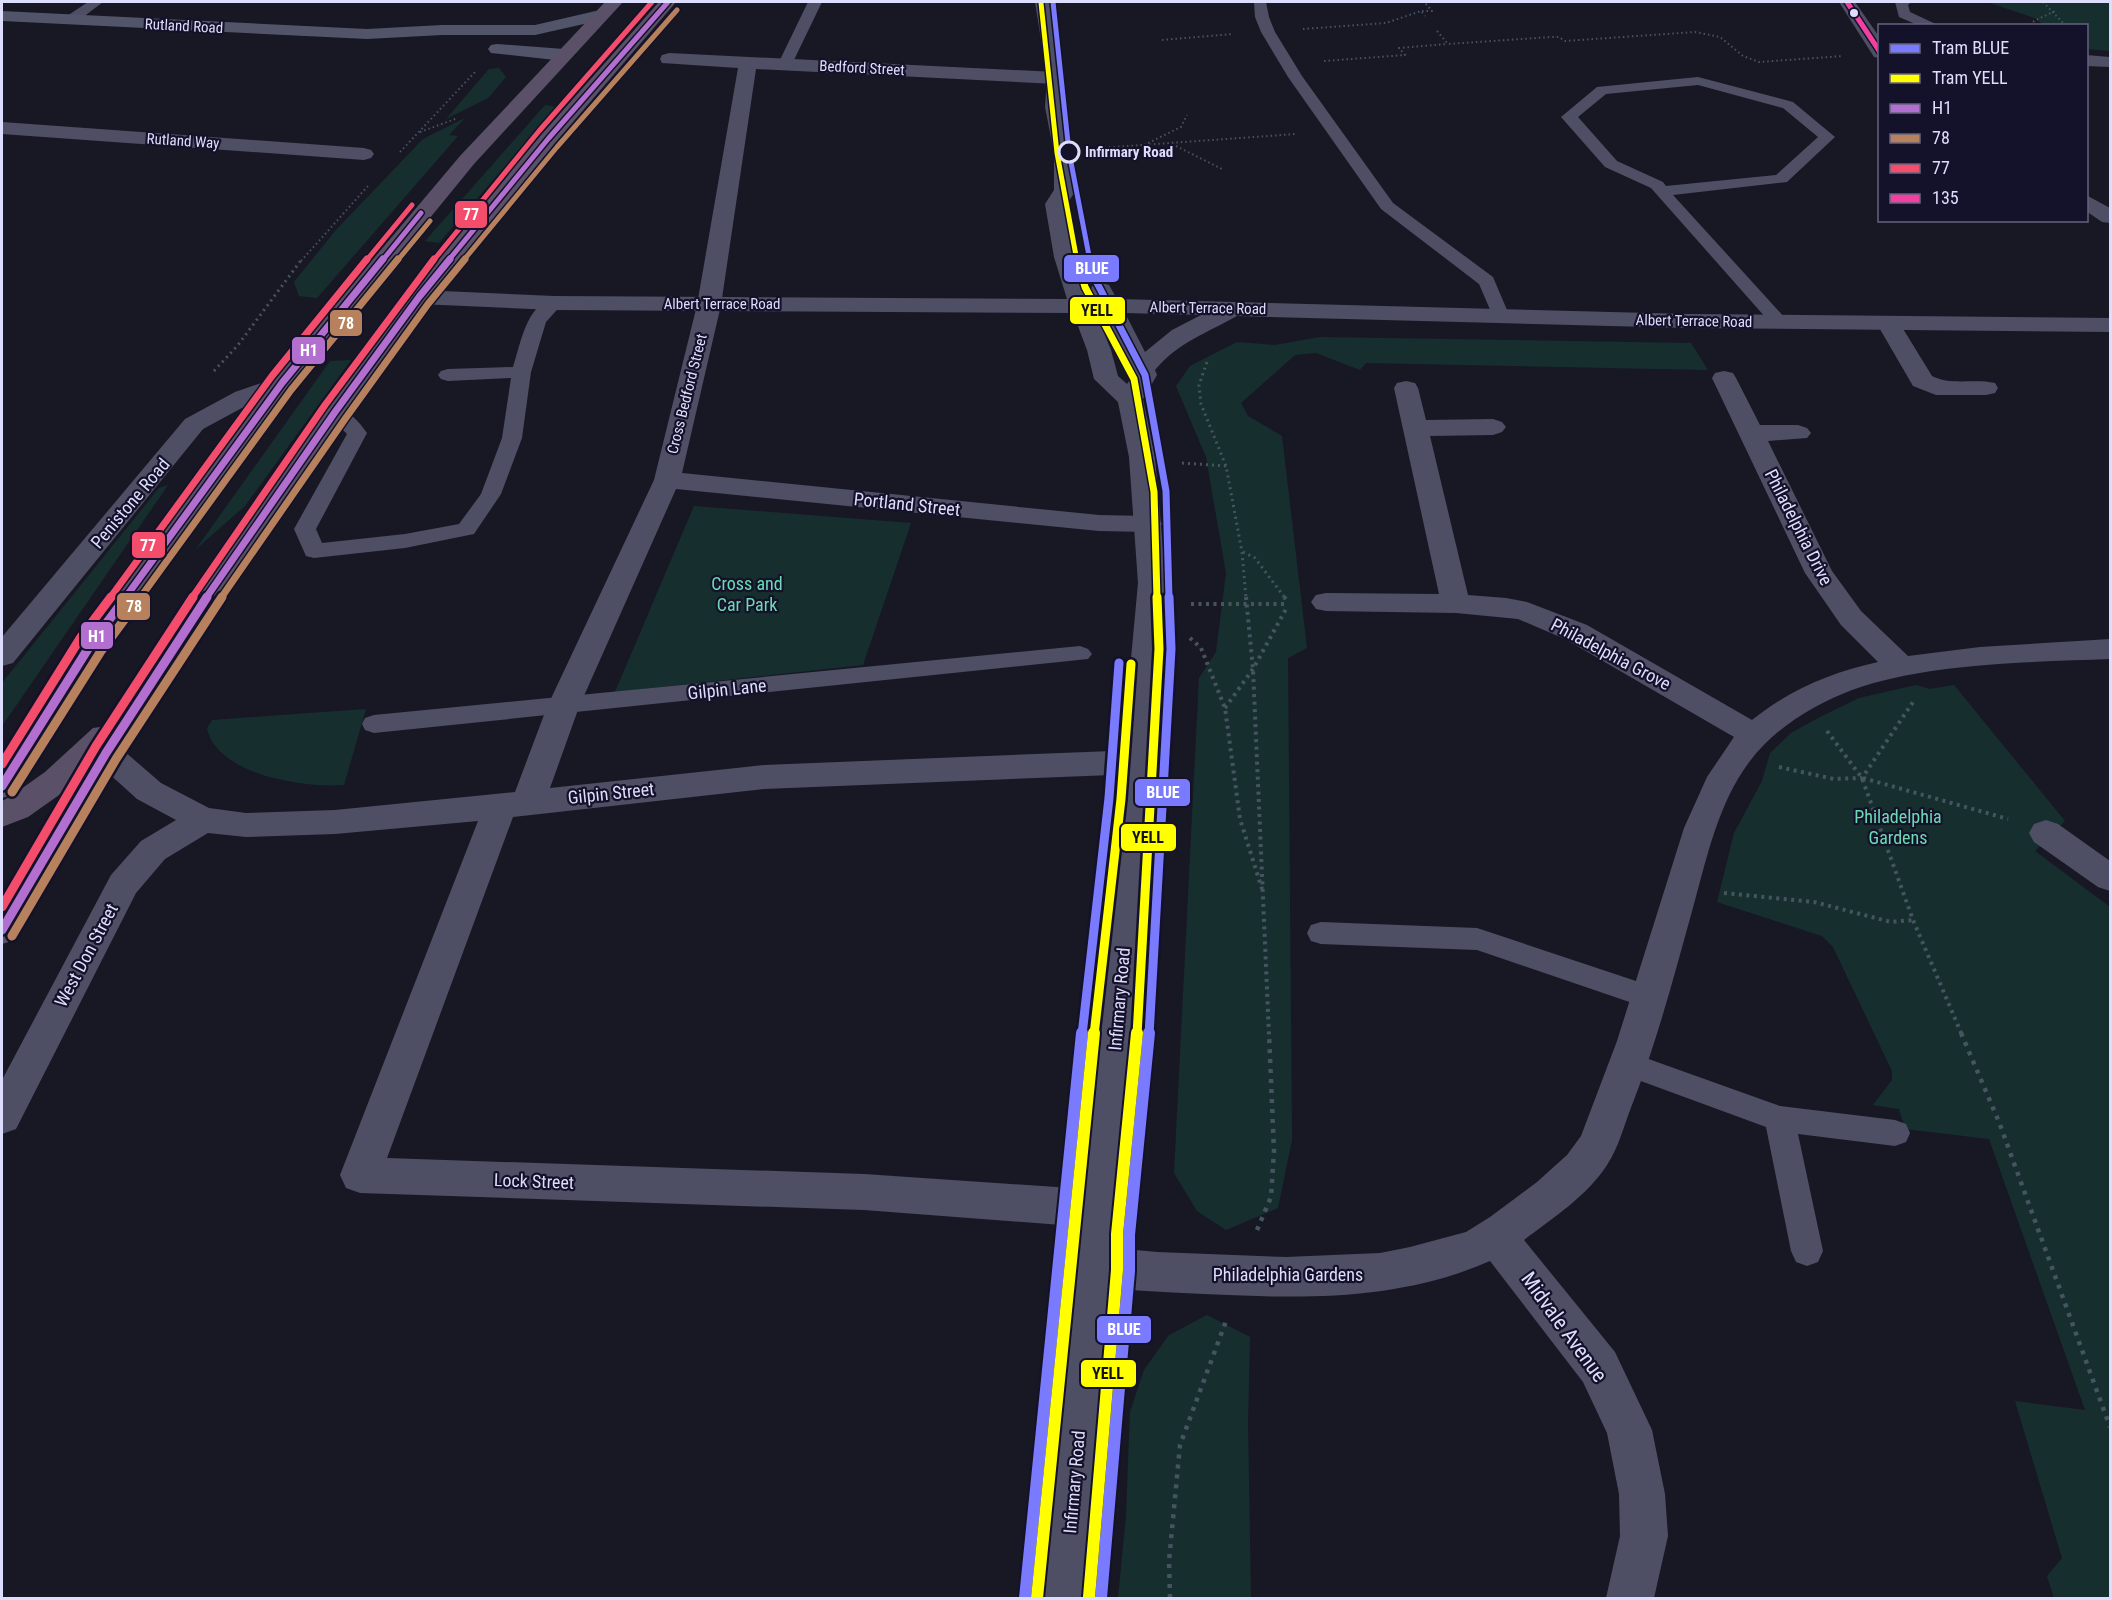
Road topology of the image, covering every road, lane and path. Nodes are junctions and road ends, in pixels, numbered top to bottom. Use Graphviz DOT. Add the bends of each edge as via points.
graph roads {
  1 [pos="96,2"];
  2 [pos="614,2"];
  3 [pos="815,2"];
  4 [pos="1044,2"];
  5 [pos="1260,2"];
  6 [pos="1428,2"];
  7 [pos="1847,2"];
  8 [pos="1905,2"];
  9 [pos="2043,2"];
  10 [pos="665,5"];
  11 [pos="1421,11"];
  12 [pos="2055,11"];
  13 [pos="600,15"];
  14 [pos="4,18"];
  15 [pos="69,21"];
  16 [pos="1928,24"];
  17 [pos="2032,24"];
  18 [pos="2065,24"];
  19 [pos="1437,31"];
  20 [pos="367,34"];
  21 [pos="1448,44"];
  22 [pos="1878,49"];
  23 [pos="564,55"];
  24 [pos="1848,55"];
  25 [pos="669,59"];
  26 [pos="2088,60"];
  27 [pos="748,62"];
  28 [pos="1313,62"];
  29 [pos="2110,62"];
  30 [pos="785,64"];
  31 [pos="474,72"];
  32 [pos="1056,78"];
  33 [pos="1188,115"];
  34 [pos="2,128"];
  35 [pos="1334,132"];
  36 [pos="1171,143"];
  37 [pos="1140,146"];
  38 [pos="1063,149"];
  39 [pos="364,154"];
  40 [pos="394,158"];
  41 [pos="1224,170"];
  42 [pos="371,183"];
  43 [pos="1661,191"];
  44 [pos="2088,202"];
  45 [pos="2110,217"];
  46 [pos="373,271"];
  47 [pos="1091,271"];
  48 [pos="418,297"];
  49 [pos="554,303"];
  50 [pos="709,305"];
  51 [pos="1081,306"];
  52 [pos="1110,306"];
  53 [pos="1238,308"];
  54 [pos="1500,317"];
  55 [pos="1780,322"];
  56 [pos="1889,324"];
  57 [pos="2110,325"];
  58 [pos="1209,358"];
  59 [pos="218,366"];
  60 [pos="1142,370"];
  61 [pos="521,372"];
  62 [pos="448,375"];
  63 [pos="1724,378"];
  64 [pos="282,383"];
  65 [pos="1986,387"];
  66 [pos="1406,388"];
  67 [pos="1130,399"];
  68 [pos="335,412"];
  69 [pos="1493,427"];
  70 [pos="1417,428"];
  71 [pos="1752,433"];
  72 [pos="1798,433"];
  73 [pos="667,480"];
  74 [pos="1148,524"];
  75 [pos="1242,552"];
  76 [pos="1326,602"];
  77 [pos="1151,603"];
  78 [pos="1290,604"];
  79 [pos="1456,604"];
  80 [pos="1223,605"];
  81 [pos="1246,605"];
  82 [pos="2110,649"];
  83 [pos="1080,654"];
  84 [pos="2,656"];
  85 [pos="1907,666"];
  86 [pos="1253,669"];
  87 [pos="1800,701"];
  88 [pos="138,703"];
  89 [pos="563,707"];
  90 [pos="1225,708"];
  91 [pos="374,724"];
  92 [pos="1747,742"];
  93 [pos="106,753"];
  94 [pos="1138,765"];
  95 [pos="1862,778"];
  96 [pos="2,786"];
  97 [pos="514,805"];
  98 [pos="2,815"];
  99 [pos="203,820"];
  100 [pos="2046,833"];
  101 [pos="2110,878"];
  102 [pos="1682,889"];
  103 [pos="1264,896"];
  104 [pos="1912,920"];
  105 [pos="2,930"];
  106 [pos="1321,933"];
  107 [pos="1650,997"];
  108 [pos="1629,1064"];
  109 [pos="2,1117"];
  110 [pos="1780,1119"];
  111 [pos="1895,1133"];
  112 [pos="1101,1209"];
  113 [pos="1495,1236"];
  114 [pos="1807,1251"];
  115 [pos="1092,1266"];
  116 [pos="1269,1277"];
  117 [pos="2110,1427"];
  118 [pos="1065,1599"];
  119 [pos="1170,1599"];
  120 [pos="1630,1599"];
  1 -- 15 [label="lane"];
  2 -- 13 [label="highway"];
  3 -- 30 [label="lane"];
  4 -- 32 [label="street"];
  5 -- 35 [label="lane" via="1268,32"];
  6 -- 11 [label="path" via="1425,3 1432,11"];
  7 -- 22 [label="street"];
  8 -- 16 [label="lane" via="1901,3 1904,14"];
  9 -- 12 [label="path"];
  10 -- 23 [label="highway" via="598,46"];
  10 -- 48 [label="highway"];
  12 -- 17 [label="path"];
  12 -- 18 [label="path"];
  13 -- 20 [label="main road, Rutland Road" via="535,30"];
  13 -- 23 [label="highway"];
  14 -- 15 [label="main road, Rutland Road"];
  15 -- 20 [label="main road, Rutland Road"];
  19 -- 21 [label="path"];
  20 -- 23 [label="main road, Rutland Road" via="425,44"];
  21 -- 24 [label="path" via="1695,32 1723,39 1745,59 1759,62"];
  21 -- 28 [label="path" via="1399,48 1405,55"];
  23 -- 46 [label="highway" via="467,160"];
  25 -- 27 [label="street, Bedford Street"];
  26 -- 29 [label="street"];
  27 -- 30 [label="street, Bedford Street"];
  27 -- 50 [label="street, Cross Bedford Street"];
  30 -- 32 [label="street, Bedford Street"];
  31 -- 40 [label="path"];
  32 -- 38 [label="street" via="1055,108"];
  33 -- 37 [label="path" via="1181,127"];
  34 -- 39 [label="street, Rutland Way"];
  35 -- 36 [label="path"];
  35 -- 54 [label="lane" via="1388,206 1487,281"];
  36 -- 37 [label="path"];
  36 -- 41 [label="path"];
  37 -- 38 [label="path"];
  38 -- 51 [label="street" via="1071,197 1056,204 1066,264"];
  42 -- 59 [label="path" via="302,259"];
  43 -- 43 [label="lane" via="1657,185 1611,164 1569,117 1602,90 1698,81 1788,105 1827,137 1781,179"];
  43 -- 55 [label="lane"];
  44 -- 45 [label="street"];
  46 -- 48 [label="highway" via="400,292"];
  46 -- 64 [label="highway"];
  47 -- 52 [label="street"];
  48 -- 49 [label="street, Albert Terrace Road"];
  48 -- 68 [label="highway"];
  49 -- 50 [label="street, Albert Terrace Road"];
  49 -- 61 [label="lane" via="537,320"];
  50 -- 51 [label="street, Albert Terrace Road"];
  50 -- 73 [label="street, Cross Bedford Street"];
  51 -- 52 [label="street, Albert Terrace Road"];
  51 -- 67 [label="street" via="1106,380"];
  52 -- 53 [label="street, Albert Terrace Road"];
  52 -- 60 [label="street"];
  53 -- 54 [label="street, Albert Terrace Road"];
  53 -- 60 [label="street" via="1178,336 1152,355"];
  54 -- 55 [label="street, Albert Terrace Road"];
  55 -- 56 [label="street, Albert Terrace Road"];
  56 -- 57 [label="street, Albert Terrace Road"];
  56 -- 65 [label="street" via="1922,381 1936,388"];
  58 -- 75 [label="path" via="1199,385 1201,405 1226,466"];
  60 -- 67 [label="street" via="1145,375"];
  61 -- 62 [label="lane"];
  61 -- 68 [label="lane" via="512,438 491,494 466,529 405,541 314,551 305,529 357,433"];
  63 -- 71 [label="street, Philadelphia Drive"];
  64 -- 84 [label="street, Penistone Road" via="244,397 194,424"];
  64 -- 96 [label="highway" via="91,644"];
  66 -- 70 [label="street"];
  67 -- 74 [label="street, Infirmary Road" via="1142,457"];
  68 -- 88 [label="highway"];
  69 -- 70 [label="street"];
  70 -- 79 [label="street"];
  71 -- 72 [label="street"];
  71 -- 85 [label="street, Philadelphia Drive" via="1819,573 1851,618"];
  73 -- 74 [label="street, Portland Street" via="1099,523"];
  73 -- 89 [label="street, Cross Bedford Street"];
  74 -- 77 [label="street, Infirmary Road"];
  75 -- 78 [label="path" via="1255,558"];
  75 -- 81 [label="path"];
  76 -- 79 [label="street, Philadelphia Grove"];
  77 -- 90 [label="path" via="1201,648"];
  77 -- 94 [label="street, Infirmary Road"];
  78 -- 81 [label="path"];
  78 -- 86 [label="path"];
  79 -- 92 [label="street, Philadelphia Grove" via="1506,607 1551,620 1603,647"];
  80 -- 81 [label="path"];
  81 -- 86 [label="path"];
  82 -- 85 [label="street, Philadelphia Gardens" via="1937,660"];
  83 -- 89 [label="lane, Gilpin Lane"];
  85 -- 87 [label="street, Philadelphia Gardens" via="1833,685"];
  85 -- 95 [label="path" via="1928,680"];
  86 -- 90 [label="path"];
  86 -- 103 [label="path"];
  87 -- 92 [label="street, Philadelphia Gardens"];
  87 -- 95 [label="path" via="1818,718"];
  88 -- 93 [label="highway"];
  88 -- 98 [label="highway" via="58,780"];
  89 -- 91 [label="lane, Gilpin Lane"];
  89 -- 97 [label="street, Cross Bedford Street"];
  90 -- 103 [label="path" via="1239,819"];
  92 -- 95 [label="path" via="1761,761 1789,770 1834,779"];
  92 -- 102 [label="street, Philadelphia Gardens" via="1717,790"];
  93 -- 99 [label="street, Gilpin Street" via="148,791"];
  93 -- 105 [label="highway"];
  94 -- 97 [label="street, Gilpin Street" via="764,777"];
  94 -- 112 [label="street, Infirmary Road"];
  95 -- 100 [label="path" via="2000,816"];
  95 -- 104 [label="path"];
  97 -- 99 [label="street, Gilpin Street" via="284,824"];
  97 -- 112 [label="street, Lock Street" via="360,1175 864,1192"];
  99 -- 109 [label="street, West Don Street" via="153,850 123,884"];
  100 -- 101 [label="street"];
  102 -- 104 [label="path" via="1814,902 1891,922"];
  102 -- 107 [label="street, Philadelphia Gardens"];
  103 -- 116 [label="path" via="1274,1151 1271,1197 1257,1228"];
  104 -- 117 [label="path" via="1999,1122"];
  106 -- 107 [label="lane" via="1477,939"];
  107 -- 108 [label="street, Philadelphia Gardens"];
  108 -- 110 [label="lane"];
  108 -- 113 [label="street, Philadelphia Gardens" via="1594,1150 1563,1186"];
  110 -- 111 [label="lane"];
  110 -- 114 [label="lane"];
  112 -- 115 [label="street, Infirmary Road"];
  113 -- 116 [label="street, Philadelphia Gardens" via="1475,1248 1413,1268 1352,1276"];
  113 -- 120 [label="street, Midvale Avenue" via="1599,1367 1629,1430 1642,1494 1644,1536"];
  115 -- 116 [label="street, Philadelphia Gardens"];
  115 -- 118 [label="street, Infirmary Road"];
  116 -- 119 [label="path" via="1228,1316 1180,1445 1169,1561"];
}
